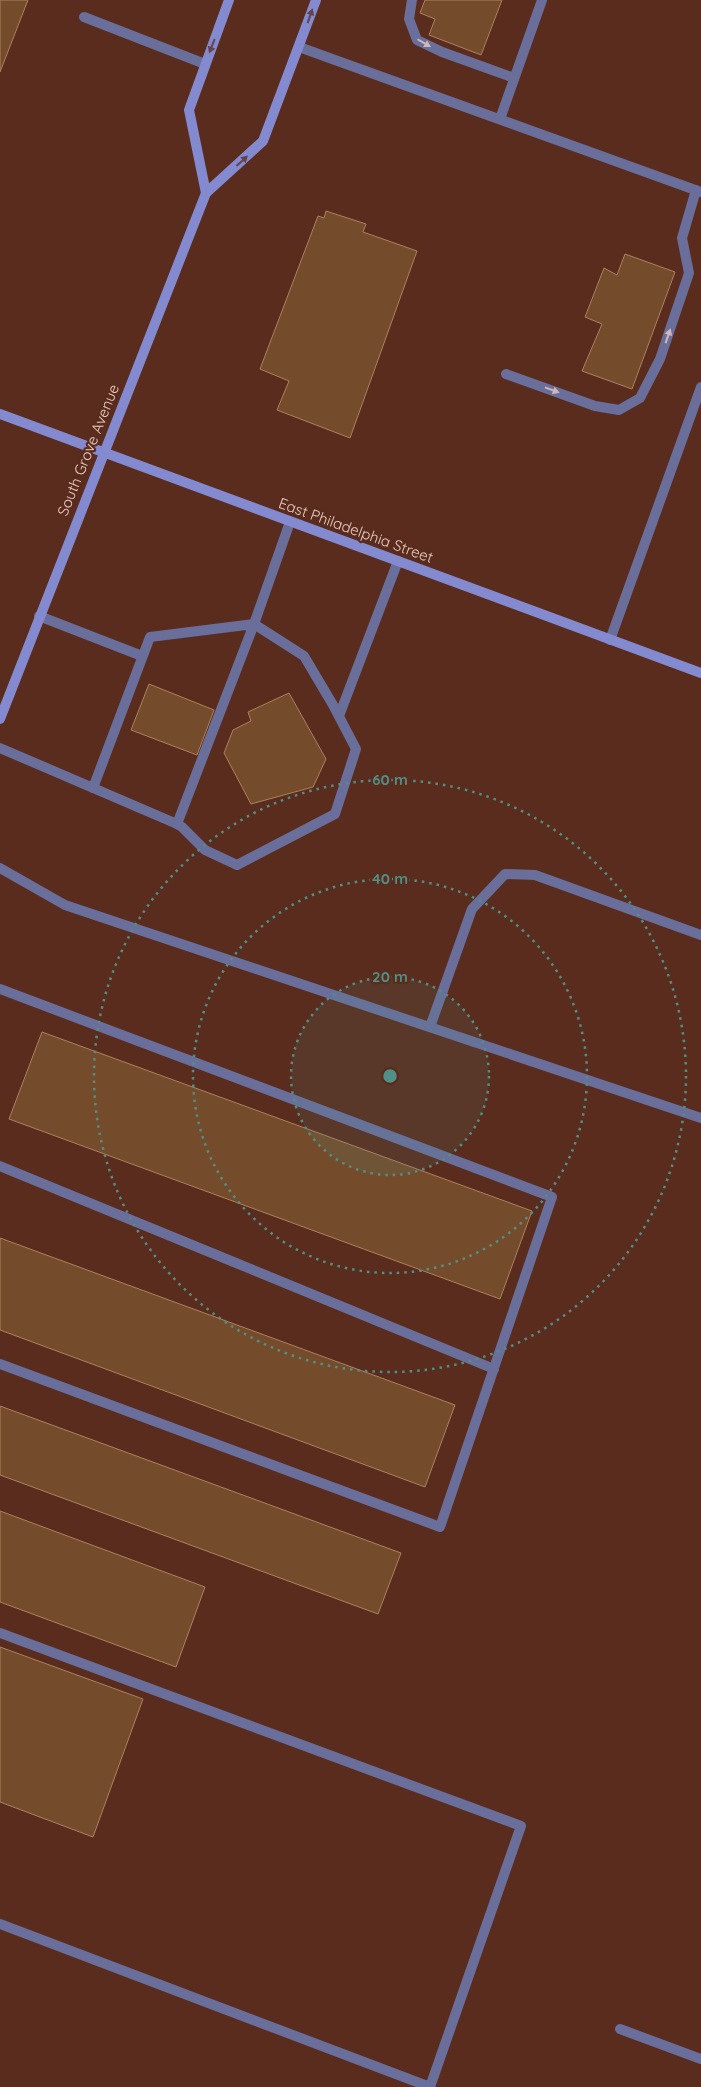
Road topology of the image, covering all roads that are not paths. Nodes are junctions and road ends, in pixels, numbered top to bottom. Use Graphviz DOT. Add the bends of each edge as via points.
graph roads {
  1 [pos="229,0"];
  2 [pos="316,0"];
  3 [pos="412,0"];
  4 [pos="542,0"];
  5 [pos="84,17"];
  6 [pos="299,47"];
  7 [pos="205,64"];
  8 [pos="514,78"];
  9 [pos="500,119"];
  10 [pos="699,191"];
  11 [pos="206,193"];
  12 [pos="506,374"];
  13 [pos="701,387"];
  14 [pos="0,414"];
  15 [pos="104,453"];
  16 [pos="290,522"];
  17 [pos="398,561"];
  18 [pos="39,616"];
  19 [pos="254,624"];
  20 [pos="610,640"];
  21 [pos="142,656"];
  22 [pos="701,673"];
  23 [pos="339,716"];
  24 [pos="0,719"];
  25 [pos="0,748"];
  26 [pos="92,788"];
  27 [pos="177,824"];
  28 [pos="0,868"];
  29 [pos="701,935"];
  30 [pos="0,989"];
  31 [pos="430,1027"];
  32 [pos="701,1118"];
  33 [pos="0,1166"];
  34 [pos="0,1364"];
  35 [pos="494,1369"];
  36 [pos="0,1633"];
  37 [pos="0,1924"];
  38 [pos="620,2029"];
  39 [pos="701,2058"];
  1 -- 7 [label="main road, one-way"];
  6 -- 2 [label="main road, South Grove Avenue, one-way"];
  3 -- 8 [label="lane, one-way" via="409,19 417,40"];
  4 -- 8 [label="lane"];
  5 -- 7 [label="lane"];
  6 -- 9 [label="lane"];
  11 -- 6 [label="main road, South Grove Avenue, one-way" via="263,141"];
  7 -- 11 [label="main road" via="190,110"];
  8 -- 9 [label="lane"];
  9 -- 10 [label="lane"];
  12 -- 10 [label="lane, one-way" via="595,406 619,410 640,398 660,359 689,273 682,238"];
  11 -- 15 [label="main road, South Grove Avenue"];
  13 -- 20 [label="lane"];
  14 -- 15 [label="main road, East Philadelphia Street"];
  15 -- 16 [label="main road, East Philadelphia Street"];
  15 -- 18 [label="main road, South Grove Avenue"];
  16 -- 17 [label="main road, East Philadelphia Street"];
  16 -- 19 [label="lane"];
  17 -- 20 [label="main road, East Philadelphia Street"];
  17 -- 23 [label="lane"];
  18 -- 21 [label="lane"];
  18 -- 24 [label="main road, South Grove Avenue"];
  19 -- 21 [label="lane" via="150,637"];
  19 -- 23 [label="lane" via="304,656"];
  19 -- 27 [label="lane"];
  20 -- 22 [label="main road, East Philadelphia Street"];
  21 -- 26 [label="lane"];
  23 -- 27 [label="lane" via="356,749 335,814 237,865 205,850"];
  25 -- 26 [label="lane"];
  26 -- 27 [label="lane"];
  28 -- 31 [label="lane" via="65,905"];
  29 -- 31 [label="lane" via="535,875 505,874 472,909"];
  30 -- 35 [label="lane" via="552,1198"];
  31 -- 32 [label="lane"];
  33 -- 35 [label="lane"];
  34 -- 35 [label="lane" via="440,1527"];
  36 -- 37 [label="lane" via="521,1826 430,2087"];
  38 -- 39 [label="lane"];
}
